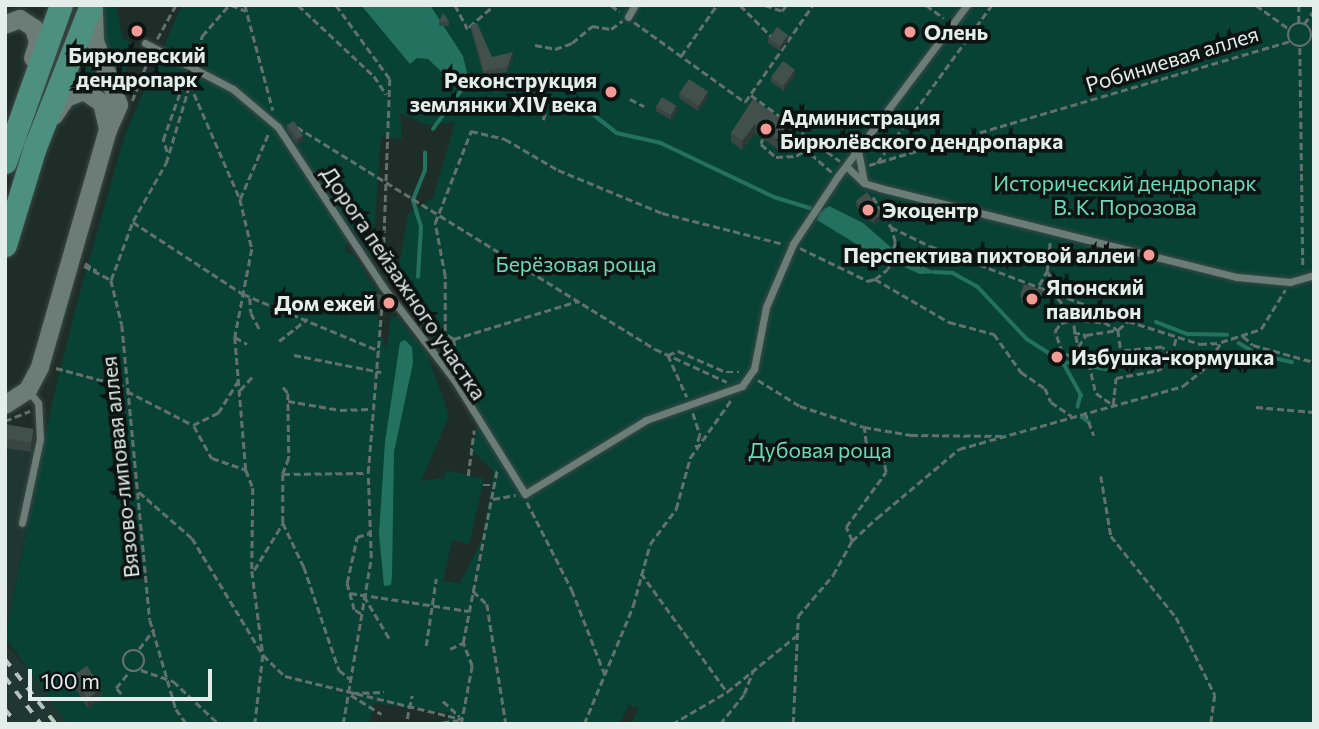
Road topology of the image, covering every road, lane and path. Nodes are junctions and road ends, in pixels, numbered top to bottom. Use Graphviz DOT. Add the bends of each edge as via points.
graph roads {
  1 [pos="61,5"];
  2 [pos="93,5"];
  3 [pos="176,5"];
  4 [pos="230,5"];
  5 [pos="245,5"];
  6 [pos="298,5"];
  7 [pos="335,5"];
  8 [pos="455,5"];
  9 [pos="494,5"];
  10 [pos="635,5"];
  11 [pos="717,5"];
  12 [pos="740,5"];
  13 [pos="765,5"];
  14 [pos="786,5"];
  15 [pos="813,5"];
  16 [pos="926,5"];
  17 [pos="967,5"];
  18 [pos="992,5"];
  19 [pos="1256,5"];
  20 [pos="1299,5"];
  21 [pos="21,10"];
  22 [pos="1314,10"];
  23 [pos="246,11"];
  24 [pos="940,15"];
  25 [pos="628,17"];
  26 [pos="1299,23"];
  27 [pos="1304,24"];
  28 [pos="6,26"];
  29 [pos="1289,29"];
  30 [pos="1313,33"];
  31 [pos="773,37"];
  32 [pos="1289,41"];
  33 [pos="145,43"];
  34 [pos="536,44"];
  35 [pos="153,48"];
  36 [pos="1300,48"];
  37 [pos="681,56"];
  38 [pos="194,71"];
  39 [pos="545,77"];
  40 [pos="190,83"];
  41 [pos="387,95"];
  42 [pos="751,95"];
  43 [pos="630,99"];
  44 [pos="254,104"];
  45 [pos="543,106"];
  46 [pos="644,106"];
  47 [pos="129,109"];
  48 [pos="546,110"];
  49 [pos="274,112"];
  50 [pos="543,120"];
  51 [pos="18,121"];
  52 [pos="276,125"];
  53 [pos="296,126"];
  54 [pos="108,130"];
  55 [pos="763,139"];
  56 [pos="816,143"];
  57 [pos="35,147"];
  58 [pos="803,147"];
  59 [pos="808,151"];
  60 [pos="858,151"];
  61 [pos="167,152"];
  62 [pos="835,157"];
  63 [pos="5,162"];
  64 [pos="877,163"];
  65 [pos="847,167"];
  66 [pos="862,167"];
  67 [pos="838,176"];
  68 [pos="386,181"];
  69 [pos="864,183"];
  70 [pos="240,199"];
  71 [pos="437,213"];
  72 [pos="133,221"];
  73 [pos="891,227"];
  74 [pos="1051,231"];
  75 [pos="793,244"];
  76 [pos="5,245"];
  77 [pos="78,263"];
  78 [pos="1047,271"];
  79 [pos="98,273"];
  80 [pos="1314,275"];
  81 [pos="1303,278"];
  82 [pos="875,279"];
  83 [pos="111,280"];
  84 [pos="1037,285"];
  85 [pos="383,287"];
  86 [pos="1051,289"];
  87 [pos="1034,292"];
  88 [pos="1062,292"];
  89 [pos="243,294"];
  90 [pos="250,297"];
  91 [pos="579,301"];
  92 [pos="404,314"];
  93 [pos="307,319"];
  94 [pos="1073,320"];
  95 [pos="1128,321"];
  96 [pos="260,330"];
  97 [pos="1118,330"];
  98 [pos="445,331"];
  99 [pos="1073,332"];
  100 [pos="1086,335"];
  101 [pos="1243,336"];
  102 [pos="235,337"];
  103 [pos="1176,337"];
  104 [pos="454,340"];
  105 [pos="279,341"];
  106 [pos="1221,342"];
  107 [pos="247,344"];
  108 [pos="1078,347"];
  109 [pos="380,351"];
  110 [pos="1121,351"];
  111 [pos="1062,352"];
  112 [pos="294,355"];
  113 [pos="668,355"];
  114 [pos="1172,356"];
  115 [pos="1057,357"];
  116 [pos="1314,362"];
  117 [pos="1089,364"];
  118 [pos="53,367"];
  119 [pos="447,369"];
  120 [pos="379,372"];
  121 [pos="254,375"];
  122 [pos="750,375"];
  123 [pos="238,380"];
  124 [pos="284,387"];
  125 [pos="127,389"];
  126 [pos="739,389"];
  127 [pos="239,391"];
  128 [pos="33,397"];
  129 [pos="288,401"];
  130 [pos="689,402"];
  131 [pos="5,405"];
  132 [pos="1113,405"];
  133 [pos="1256,407"];
  134 [pos="373,409"];
  135 [pos="1085,412"];
  136 [pos="1314,412"];
  137 [pos="1072,416"];
  138 [pos="475,419"];
  139 [pos="5,421"];
  140 [pos="193,425"];
  141 [pos="864,427"];
  142 [pos="1094,435"];
  143 [pos="1012,436"];
  144 [pos="695,449"];
  145 [pos="497,455"];
  146 [pos="246,470"];
  147 [pos="368,473"];
  148 [pos="283,474"];
  149 [pos="468,476"];
  150 [pos="1101,476"];
  151 [pos="482,485"];
  152 [pos="495,485"];
  153 [pos="139,492"];
  154 [pos="525,494"];
  155 [pos="493,499"];
  156 [pos="22,523"];
  157 [pos="283,523"];
  158 [pos="369,533"];
  159 [pos="852,541"];
  160 [pos="252,571"];
  161 [pos="640,572"];
  162 [pos="436,579"];
  163 [pos="473,591"];
  164 [pos="350,593"];
  165 [pos="364,596"];
  166 [pos="432,606"];
  167 [pos="469,611"];
  168 [pos="361,614"];
  169 [pos="154,629"];
  170 [pos="796,636"];
  171 [pos="391,640"];
  172 [pos="463,643"];
  173 [pos="426,646"];
  174 [pos="450,649"];
  175 [pos="139,650"];
  176 [pos="263,655"];
  177 [pos="141,670"];
  178 [pos="754,670"];
  179 [pos="130,672"];
  180 [pos="166,677"];
  181 [pos="606,677"];
  182 [pos="350,679"];
  183 [pos="384,692"];
  184 [pos="727,692"];
  185 [pos="121,694"];
  186 [pos="348,694"];
  187 [pos="412,696"];
  188 [pos="443,701"];
  189 [pos="410,707"];
  190 [pos="382,714"];
  191 [pos="407,719"];
  192 [pos="462,721"];
  193 [pos="432,723"];
  194 [pos="187,724"];
  195 [pos="219,724"];
  196 [pos="255,724"];
  197 [pos="343,724"];
  198 [pos="506,724"];
  199 [pos="584,724"];
  200 [pos="673,724"];
  201 [pos="720,724"];
  202 [pos="793,724"];
  203 [pos="1211,724"];
  1 -- 51 [label="main road"];
  2 -- 54 [label="street" via="97,50 119,96"];
  2 -- 57 [label="main road"];
  3 -- 35 [label="path"];
  4 -- 23 [label="path"];
  4 -- 38 [label="path" via="202,36"];
  5 -- 23 [label="path"];
  6 -- 41 [label="path" via="374,76"];
  7 -- 41 [label="path" via="390,79"];
  8 -- 9 [label="path" via="468,28"];
  10 -- 25 [label="lane"];
  11 -- 37 [label="path"];
  12 -- 31 [label="path"];
  13 -- 14 [label="path" via="782,11"];
  15 -- 42 [label="path"];
  16 -- 24 [label="path"];
  17 -- 60 [label="lane"];
  18 -- 64 [label="path"];
  19 -- 29 [label="path"];
  20 -- 26 [label="path"];
  21 -- 28 [label="street"];
  21 -- 51 [label="street" via="38,43"];
  22 -- 27 [label="path"];
  23 -- 49 [label="path"];
  25 -- 34 [label="path" via="611,29 592,26 572,43 555,49"];
  25 -- 37 [label="path"];
  26 -- 27 [label="path"];
  26 -- 29 [label="path"];
  27 -- 30 [label="path"];
  29 -- 32 [label="path"];
  30 -- 36 [label="path" via="1309,43"];
  32 -- 36 [label="path"];
  32 -- 64 [label="path, Робиниевая аллея"];
  33 -- 35 [label="lane, Дорога пейзажного участка"];
  35 -- 38 [label="lane, Дорога пейзажного участка"];
  35 -- 47 [label="path"];
  36 -- 81 [label="path"];
  37 -- 42 [label="path" via="745,102"];
  38 -- 44 [label="lane, Дорога пейзажного участка"];
  39 -- 45 [label="path"];
  40 -- 61 [label="path"];
  40 -- 61 [label="path" via="182,87 163,140"];
  40 -- 70 [label="path"];
  41 -- 68 [label="path"];
  42 -- 56 [label="path"];
  43 -- 46 [label="path"];
  44 -- 49 [label="path"];
  44 -- 52 [label="lane, Дорога пейзажного участка"];
  48 -- 50 [label="path"];
  49 -- 52 [label="path"];
  51 -- 63 [label="main road"];
  52 -- 70 [label="path"];
  52 -- 85 [label="lane, Дорога пейзажного участка"];
  53 -- 68 [label="path"];
  54 -- 57 [label="street" via="102,103 84,91 75,91"];
  54 -- 77 [label="street"];
  55 -- 59 [label="path" via="761,144 776,157"];
  56 -- 59 [label="path"];
  56 -- 62 [label="path"];
  57 -- 76 [label="main road"];
  58 -- 59 [label="path"];
  59 -- 67 [label="path"];
  60 -- 65 [label="lane"];
  60 -- 69 [label="lane"];
  61 -- 72 [label="path" via="161,173"];
  64 -- 66 [label="path, Робиниевая аллея"];
  65 -- 67 [label="lane"];
  65 -- 69 [label="lane"];
  67 -- 75 [label="lane"];
  68 -- 71 [label="path"];
  68 -- 85 [label="path"];
  69 -- 73 [label="path"];
  69 -- 74 [label="lane"];
  70 -- 89 [label="path" via="252,249"];
  71 -- 75 [label="path" via="458,172 458,158 471,131 478,130 506,138 558,170 643,206 708,221 737,235"];
  71 -- 91 [label="path"];
  71 -- 98 [label="path" via="445,276"];
  72 -- 83 [label="path"];
  72 -- 89 [label="path"];
  73 -- 82 [label="path" via="895,242 888,269"];
  73 -- 84 [label="path"];
  74 -- 78 [label="path"];
  74 -- 81 [label="lane" via="1237,277 1272,283"];
  75 -- 82 [label="path" via="868,281"];
  75 -- 122 [label="lane" via="766,307 759,356"];
  77 -- 79 [label="path"];
  77 -- 79 [label="path"];
  77 -- 128 [label="street"];
  78 -- 84 [label="path"];
  78 -- 88 [label="path"];
  79 -- 83 [label="path"];
  80 -- 81 [label="lane"];
  81 -- 101 [label="path" via="1285,290 1261,329"];
  82 -- 137 [label="path" via="949,322 994,334 1021,372 1039,382 1051,402"];
  83 -- 125 [label="path, Вязово-липовая аллея" via="122,325"];
  84 -- 86 [label="path"];
  84 -- 87 [label="path"];
  85 -- 92 [label="lane, Дорога пейзажного участка"];
  85 -- 109 [label="path"];
  86 -- 88 [label="path"];
  86 -- 94 [label="path"];
  88 -- 95 [label="path"];
  89 -- 90 [label="path"];
  89 -- 102 [label="path"];
  90 -- 93 [label="path"];
  90 -- 96 [label="path" via="251,313"];
  91 -- 104 [label="path"];
  91 -- 113 [label="path"];
  92 -- 98 [label="path"];
  92 -- 119 [label="lane, Дорога пейзажного участка"];
  93 -- 105 [label="path"];
  93 -- 109 [label="path"];
  94 -- 97 [label="path" via="1104,322"];
  94 -- 99 [label="path"];
  94 -- 111 [label="path" via="1061,323 1055,331"];
  95 -- 97 [label="path"];
  95 -- 103 [label="path"];
  97 -- 100 [label="path"];
  97 -- 110 [label="path"];
  98 -- 104 [label="path"];
  99 -- 100 [label="path"];
  99 -- 108 [label="path"];
  100 -- 108 [label="path"];
  101 -- 106 [label="path"];
  101 -- 116 [label="path" via="1253,345"];
  102 -- 107 [label="path"];
  102 -- 123 [label="path"];
  103 -- 106 [label="path" via="1208,346"];
  103 -- 114 [label="path"];
  104 -- 119 [label="path" via="456,358"];
  106 -- 132 [label="path" via="1205,369 1183,386"];
  108 -- 117 [label="path"];
  109 -- 120 [label="path"];
  110 -- 114 [label="path" via="1162,347"];
  110 -- 117 [label="path" via="1104,362"];
  111 -- 115 [label="path"];
  111 -- 117 [label="path"];
  112 -- 120 [label="path"];
  113 -- 122 [label="path" via="678,351 726,372"];
  113 -- 126 [label="path"];
  113 -- 130 [label="path"];
  114 -- 132 [label="path" via="1159,370 1116,378"];
  117 -- 132 [label="path" via="1096,393"];
  118 -- 125 [label="path"];
  119 -- 138 [label="lane, Дорога пейзажного участка"];
  120 -- 134 [label="path"];
  121 -- 127 [label="path"];
  122 -- 126 [label="lane"];
  122 -- 141 [label="path" via="800,405"];
  123 -- 127 [label="path"];
  123 -- 140 [label="path" via="218,413"];
  124 -- 129 [label="path"];
  125 -- 140 [label="path"];
  125 -- 153 [label="path, Вязово-липовая аллея"];
  126 -- 130 [label="lane"];
  126 -- 144 [label="path"];
  127 -- 146 [label="path"];
  128 -- 131 [label="street"];
  128 -- 139 [label="path" via="24,417"];
  128 -- 156 [label="lane" via="40,439"];
  129 -- 134 [label="path" via="340,410"];
  129 -- 148 [label="path" via="289,458"];
  130 -- 144 [label="path" via="700,435"];
  130 -- 154 [label="lane" via="646,420"];
  132 -- 135 [label="path"];
  133 -- 136 [label="path"];
  134 -- 147 [label="path"];
  135 -- 137 [label="path"];
  135 -- 142 [label="path"];
  137 -- 143 [label="path"];
  138 -- 145 [label="lane, Дорога пейзажного участка"];
  138 -- 149 [label="path"];
  140 -- 146 [label="path" via="212,458"];
  141 -- 143 [label="path" via="911,435"];
  141 -- 159 [label="path" via="866,443 886,472 846,527"];
  143 -- 159 [label="path" via="959,449"];
  144 -- 161 [label="path" via="680,500 650,544"];
  145 -- 152 [label="path"];
  145 -- 154 [label="lane, Дорога пейзажного участка"];
  146 -- 160 [label="path" via="253,488"];
  147 -- 148 [label="path"];
  147 -- 158 [label="path"];
  148 -- 157 [label="path"];
  150 -- 203 [label="path" via="1111,536 1176,617 1215,695"];
  151 -- 152 [label="path"];
  152 -- 155 [label="path"];
  153 -- 169 [label="path, Вязово-липовая аллея"];
  153 -- 176 [label="path" via="192,538"];
  154 -- 155 [label="path"];
  154 -- 181 [label="path" via="572,590"];
  155 -- 163 [label="path"];
  157 -- 160 [label="path"];
  157 -- 182 [label="path" via="304,567 339,670"];
  158 -- 164 [label="path" via="357,537 354,544 347,583"];
  158 -- 165 [label="path" via="371,558"];
  159 -- 170 [label="path" via="833,575 803,607"];
  160 -- 176 [label="path"];
  161 -- 181 [label="path" via="633,606"];
  161 -- 184 [label="path"];
  162 -- 166 [label="path"];
  163 -- 167 [label="path"];
  163 -- 198 [label="path" via="487,604"];
  164 -- 165 [label="path"];
  164 -- 168 [label="path" via="354,610"];
  165 -- 166 [label="path"];
  165 -- 168 [label="path"];
  165 -- 171 [label="path"];
  166 -- 167 [label="path"];
  166 -- 173 [label="path"];
  167 -- 172 [label="path"];
  168 -- 182 [label="path"];
  169 -- 175 [label="path"];
  169 -- 180 [label="path, Вязово-липовая аллея"];
  170 -- 178 [label="path"];
  170 -- 202 [label="path"];
  172 -- 174 [label="path"];
  172 -- 192 [label="path" via="472,666"];
  175 -- 177 [label="path" via="145,664"];
  175 -- 179 [label="path" via="130,649 122,656 122,665"];
  176 -- 186 [label="path" via="285,676"];
  176 -- 196 [label="path"];
  177 -- 179 [label="path"];
  177 -- 180 [label="path"];
  178 -- 184 [label="path"];
  178 -- 201 [label="path" via="744,694"];
  179 -- 185 [label="path" via="116,688"];
  180 -- 194 [label="path, Вязово-липовая аллея" via="176,709"];
  180 -- 195 [label="path"];
  181 -- 199 [label="path"];
  182 -- 186 [label="path"];
  183 -- 186 [label="path"];
  184 -- 200 [label="path"];
  186 -- 189 [label="path"];
  186 -- 190 [label="path"];
  186 -- 197 [label="path"];
  187 -- 189 [label="path"];
  188 -- 192 [label="path"];
  189 -- 191 [label="path"];
  189 -- 192 [label="path"];
  192 -- 193 [label="path"];
}
